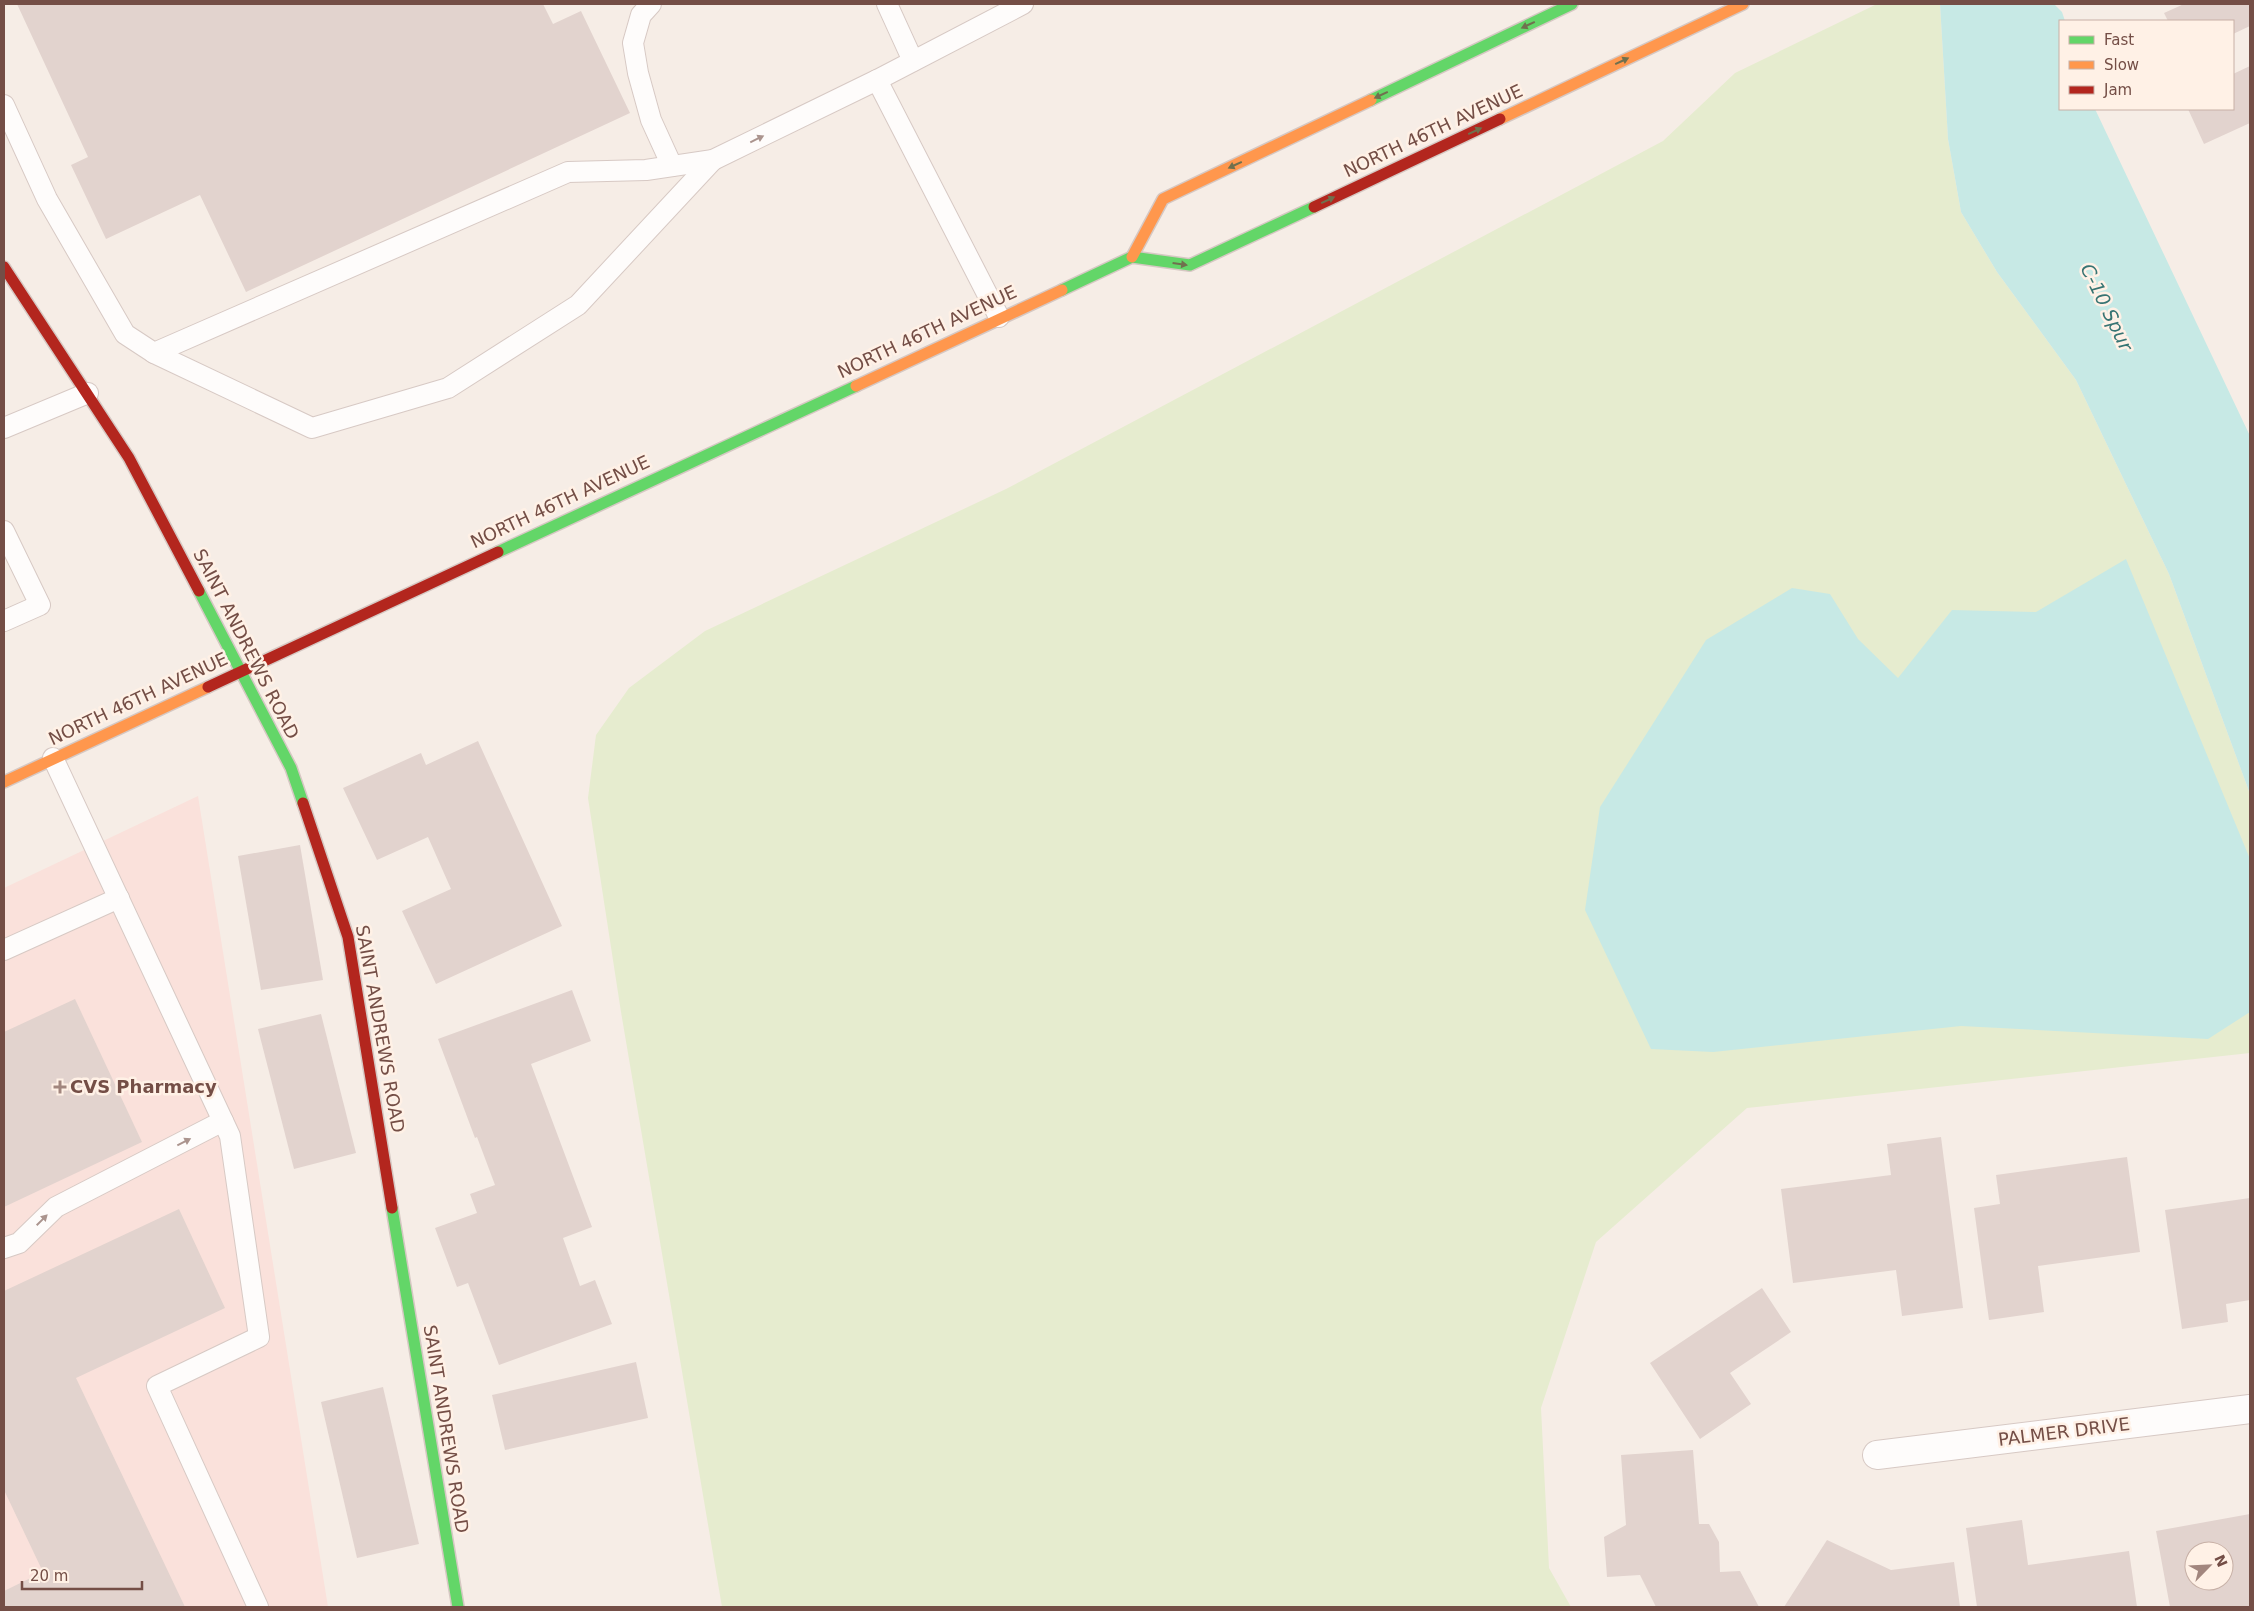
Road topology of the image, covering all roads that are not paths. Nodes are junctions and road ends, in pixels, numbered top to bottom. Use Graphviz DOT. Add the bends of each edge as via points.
graph roads {
  1 [pos="651,4"];
  2 [pos="887,4"];
  3 [pos="1023,4"];
  4 [pos="1572,4"];
  5 [pos="1743,4"];
  6 [pos="913,61"];
  7 [pos="877,80"];
  8 [pos="4,105"];
  9 [pos="714,160"];
  10 [pos="672,166"];
  11 [pos="1132,257"];
  12 [pos="4,266"];
  13 [pos="999,317"];
  14 [pos="154,353"];
  15 [pos="88,393"];
  16 [pos="4,428"];
  17 [pos="4,531"];
  18 [pos="4,621"];
  19 [pos="241,670"];
  20 [pos="53,758"];
  21 [pos="4,782"];
  22 [pos="119,898"];
  23 [pos="4,950"];
  24 [pos="223,1122"];
  25 [pos="4,1248"];
  26 [pos="2250,1409"];
  27 [pos="1877,1455"];
  28 [pos="258,1607"];
  29 [pos="458,1607"];
  1 -- 10 [label="lane" via="641,15 633,43 651,120"];
  2 -- 6 [label="lane"];
  3 -- 6 [label="lane"];
  4 -- 11 [label="street, one-way" via="1163,199"];
  11 -- 5 [label="street, NORTH 46TH AVENUE, one-way" via="1190,265"];
  6 -- 7 [label="lane"];
  9 -- 7 [label="lane, one-way"];
  7 -- 13 [label="lane"];
  8 -- 14 [label="lane" via="47,199 125,334"];
  9 -- 10 [label="lane"];
  9 -- 14 [label="lane" via="578,306 448,388 312,428"];
  10 -- 14 [label="lane" via="568,172"];
  11 -- 13 [label="street, NORTH 46TH AVENUE"];
  12 -- 15 [label="street, SAINT ANDREWS ROAD"];
  13 -- 19 [label="street, NORTH 46TH AVENUE"];
  15 -- 16 [label="lane"];
  15 -- 19 [label="street, SAINT ANDREWS ROAD" via="129,458"];
  17 -- 18 [label="lane" via="40,605"];
  19 -- 20 [label="street, NORTH 46TH AVENUE"];
  19 -- 29 [label="street, SAINT ANDREWS ROAD" via="291,768 348,937"];
  20 -- 21 [label="street, NORTH 46TH AVENUE"];
  20 -- 22 [label="lane"];
  22 -- 23 [label="lane"];
  22 -- 24 [label="lane"];
  25 -- 24 [label="lane, one-way" via="19,1243 56,1207"];
  24 -- 28 [label="lane" via="230,1136 259,1337 157,1386"];
  26 -- 27 [label="street, PALMER DRIVE"];
}
